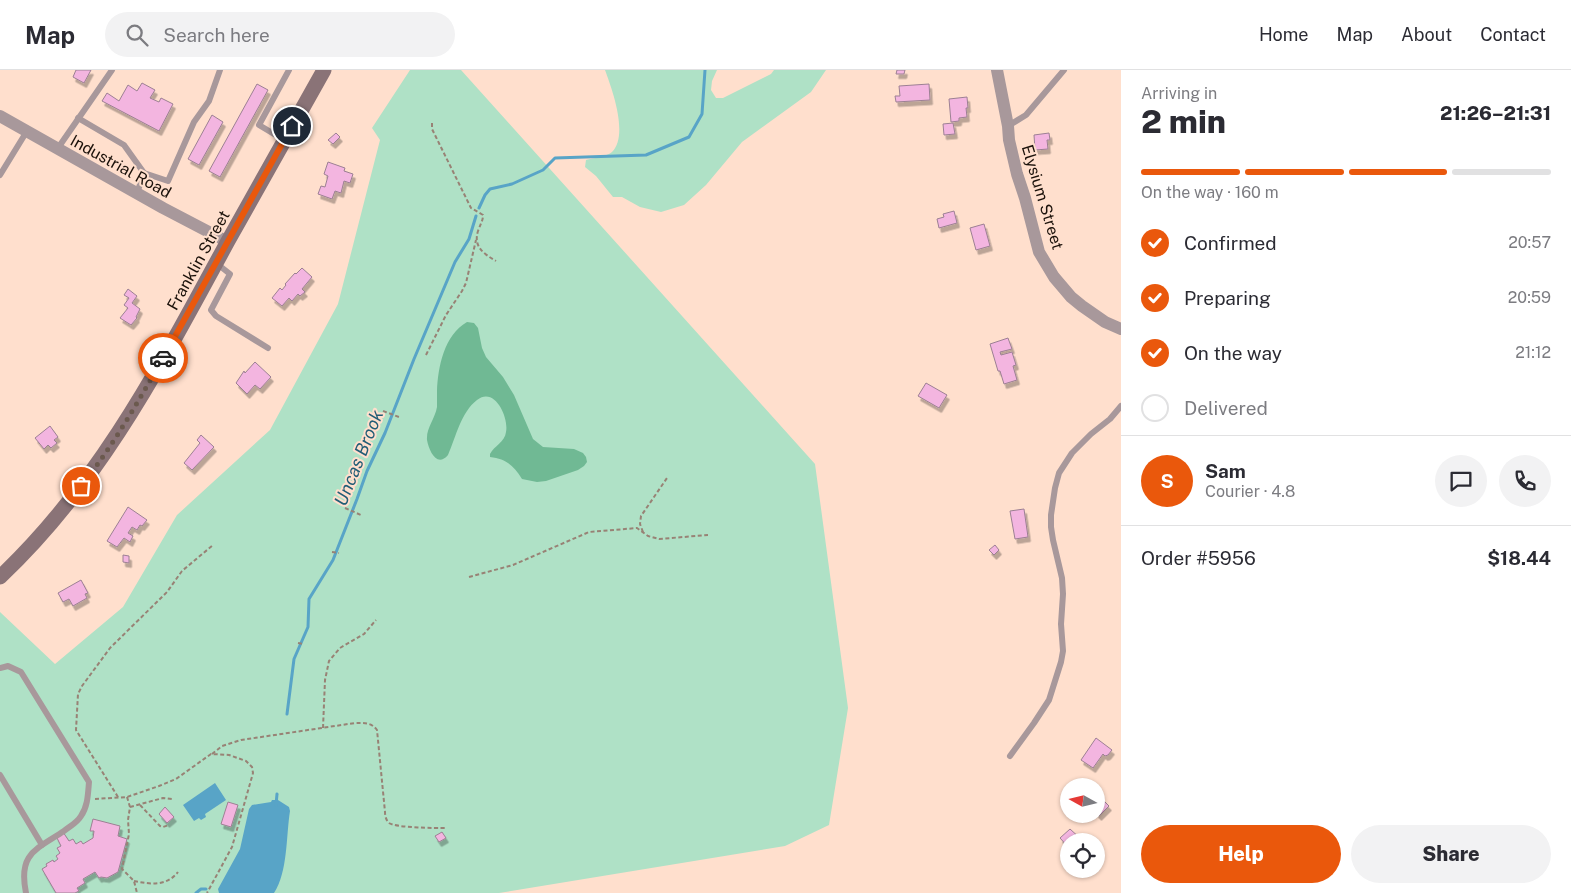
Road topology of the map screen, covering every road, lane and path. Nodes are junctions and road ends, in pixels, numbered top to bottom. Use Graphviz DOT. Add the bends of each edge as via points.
graph roads {
  1 [pos="112,70"];
  2 [pos="220,70"];
  3 [pos="289,70"];
  4 [pos="324,70"];
  5 [pos="997,70"];
  6 [pos="1064,70"];
  7 [pos="0,116"];
  8 [pos="78,118"];
  9 [pos="432,123"];
  10 [pos="1008,126"];
  11 [pos="28,132"];
  12 [pos="285,140"];
  13 [pos="58,148"];
  14 [pos="144,173"];
  15 [pos="0,175"];
  16 [pos="137,193"];
  17 [pos="477,238"];
  18 [pos="228,242"];
  19 [pos="496,261"];
  20 [pos="216,264"];
  21 [pos="1121,328"];
  22 [pos="268,348"];
  23 [pos="426,355"];
  24 [pos="1121,406"];
  25 [pos="383,410"];
  26 [pos="399,417"];
  27 [pos="667,478"];
  28 [pos="346,508"];
  29 [pos="361,515"];
  30 [pos="643,532"];
  31 [pos="708,534"];
  32 [pos="213,545"];
  33 [pos="332,552"];
  34 [pos="338,553"];
  35 [pos="0,577"];
  36 [pos="469,577"];
  37 [pos="376,620"];
  38 [pos="298,642"];
  39 [pos="304,644"];
  40 [pos="0,668"];
  41 [pos="323,728"];
  42 [pos="212,754"];
  43 [pos="1010,756"];
  44 [pos="0,775"];
  45 [pos="127,797"];
  46 [pos="118,798"];
  47 [pos="87,799"];
  48 [pos="172,799"];
  49 [pos="140,805"];
  50 [pos="130,807"];
  51 [pos="168,826"];
  52 [pos="446,828"];
  53 [pos="42,845"];
  54 [pos="178,872"];
  55 [pos="134,881"];
  56 [pos="26,893"];
  57 [pos="136,893"];
  58 [pos="207,893"];
  1 -- 8 [label="lane"];
  2 -- 14 [label="lane" via="209,101 194,122 168,182"];
  3 -- 12 [label="lane" via="259,125"];
  4 -- 12 [label="main road, Franklin Street"];
  5 -- 10 [label="street, Elysium Street"];
  6 -- 10 [label="lane" via="1026,115"];
  7 -- 11 [label="street, Industrial Road"];
  8 -- 13 [label="lane"];
  8 -- 14 [label="lane" via="124,145"];
  9 -- 17 [label="path" via="468,202 484,217"];
  10 -- 21 [label="street, Elysium Street" via="1016,174 1039,252 1071,297 1105,322"];
  11 -- 13 [label="street, Industrial Road"];
  11 -- 15 [label="lane"];
  12 -- 18 [label="main road, Franklin Street"];
  13 -- 16 [label="street, Industrial Road"];
  14 -- 16 [label="lane"];
  16 -- 18 [label="street, Industrial Road"];
  17 -- 19 [label="path" via="482,252"];
  17 -- 23 [label="path" via="466,283"];
  18 -- 20 [label="main road, Franklin Street"];
  20 -- 22 [label="lane" via="230,274 211,310"];
  20 -- 35 [label="main road, Franklin Street" via="128,420 105,454 52,523"];
  24 -- 43 [label="lane" via="1072,453 1059,473 1051,521 1062,578 1063,651 1048,700"];
  25 -- 26 [label="path"];
  27 -- 30 [label="path" via="641,516"];
  28 -- 29 [label="path"];
  30 -- 31 [label="path" via="659,540"];
  30 -- 36 [label="path" via="631,528 589,532 513,565"];
  32 -- 46 [label="path" via="182,571 167,592 110,648 78,694 76,730"];
  33 -- 34 [label="path"];
  37 -- 41 [label="path" via="364,634 340,648 329,661"];
  38 -- 39 [label="path"];
  40 -- 47 [label="lane" via="8,666 21,672 89,782"];
  41 -- 42 [label="path" via="241,740 222,746"];
  41 -- 52 [label="path" via="355,723 373,725 377,730 388,822 400,826"];
  42 -- 45 [label="path" via="176,779"];
  42 -- 58 [label="path" via="246,761 253,773 232,847"];
  44 -- 53 [label="lane"];
  45 -- 46 [label="path"];
  45 -- 50 [label="path"];
  46 -- 47 [label="path"];
  47 -- 53 [label="lane" via="76,822"];
  48 -- 49 [label="path" via="163,798"];
  49 -- 50 [label="path"];
  49 -- 51 [label="path" via="160,826"];
  50 -- 55 [label="path" via="129,834 122,868"];
  53 -- 56 [label="lane" via="26,862"];
  54 -- 55 [label="path" via="161,883"];
  55 -- 57 [label="path"];
}
